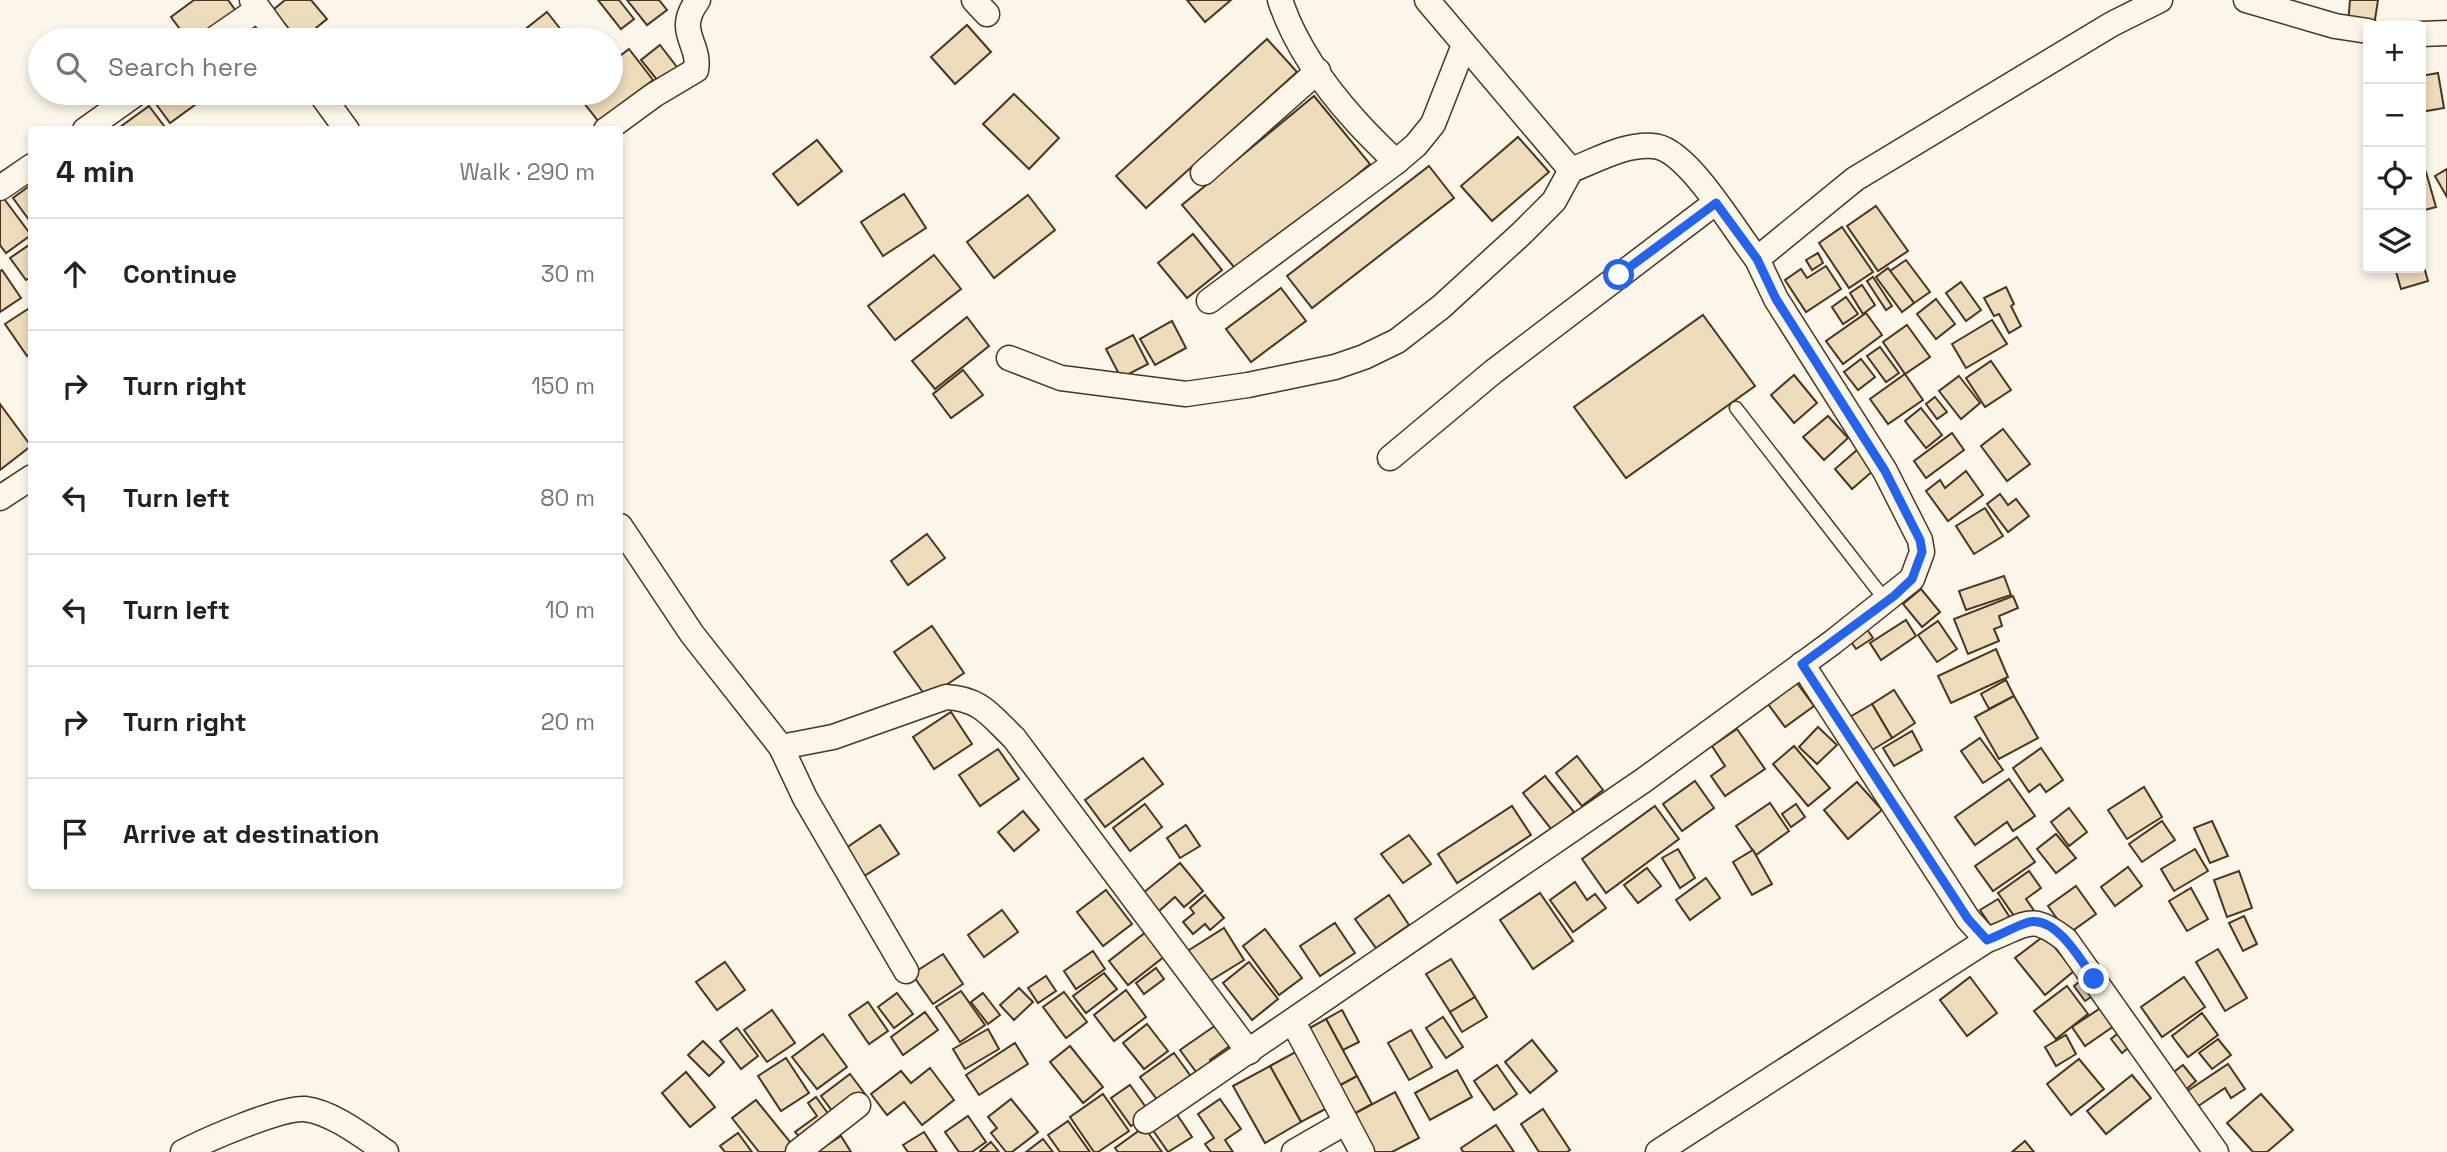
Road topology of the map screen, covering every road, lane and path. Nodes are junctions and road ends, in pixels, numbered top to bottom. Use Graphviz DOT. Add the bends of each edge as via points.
graph roads {
  1 [pos="698,0"];
  2 [pos="1280,0"];
  3 [pos="1427,0"];
  4 [pos="2160,0"];
  5 [pos="2246,0"];
  6 [pos="255,4"];
  7 [pos="227,28"];
  8 [pos="272,28"];
  9 [pos="2363,30"];
  10 [pos="2447,33"];
  11 [pos="2426,34"];
  12 [pos="1464,45"];
  13 [pos="1318,71"];
  14 [pos="120,105"];
  15 [pos="329,105"];
  16 [pos="91,126"];
  17 [pos="344,126"];
  18 [pos="611,126"];
  19 [pos="1396,162"];
  20 [pos="28,169"];
  21 [pos="1571,170"];
  22 [pos="1203,173"];
  23 [pos="0,188"];
  24 [pos="1716,203"];
  25 [pos="1757,259"];
  26 [pos="1209,301"];
  27 [pos="1009,358"];
  28 [pos="1736,408"];
  29 [pos="1390,458"];
  30 [pos="28,480"];
  31 [pos="0,498"];
  32 [pos="623,530"];
  33 [pos="1886,601"];
  34 [pos="1802,664"];
  35 [pos="781,747"];
  36 [pos="1987,940"];
  37 [pos="906,971"];
  38 [pos="1293,1022"];
  39 [pos="1249,1052"];
  40 [pos="858,1105"];
  41 [pos="1146,1121"];
  42 [pos="1346,1122"];
  43 [pos="183,1152"];
  44 [pos="386,1152"];
  45 [pos="798,1152"];
  46 [pos="1294,1152"];
  47 [pos="1362,1152"];
  48 [pos="1658,1152"];
  49 [pos="2216,1152"];
  1 -- 18 [label="street" via="687,27 696,70"];
  2 -- 13 [label="street" via="1288,24"];
  3 -- 12 [label="street"];
  4 -- 25 [label="street" via="1855,178"];
  5 -- 9 [label="street"];
  6 -- 7 [label="street"];
  6 -- 8 [label="street"];
  10 -- 11 [label="street"];
  12 -- 19 [label="street" via="1433,124"];
  12 -- 21 [label="street"];
  13 -- 19 [label="street" via="1354,119"];
  13 -- 22 [label="street"];
  14 -- 16 [label="street"];
  15 -- 17 [label="street"];
  19 -- 26 [label="street"];
  20 -- 23 [label="street"];
  21 -- 24 [label="street" via="1619,150 1655,145 1688,165"];
  21 -- 27 [label="street" via="1554,201 1451,298 1397,341 1335,367 1186,394 1061,378"];
  24 -- 25 [label="street"];
  24 -- 29 [label="street" via="1493,372"];
  25 -- 33 [label="street" via="1776,299 1885,471 1920,540 1922,552 1912,579"];
  28 -- 33 [label="lane"];
  30 -- 31 [label="street"];
  32 -- 35 [label="street" via="692,634"];
  33 -- 34 [label="street"];
  34 -- 36 [label="street" via="1968,919"];
  34 -- 38 [label="street" via="1644,780"];
  35 -- 37 [label="street" via="805,798"];
  35 -- 39 [label="street" via="833,737 946,697 964,698 982,707 1014,738"];
  36 -- 48 [label="street"];
  36 -- 49 [label="street" via="2029,922 2039,922 2066,940"];
  38 -- 39 [label="street"];
  38 -- 42 [label="street"];
  39 -- 41 [label="street"];
  40 -- 45 [label="street"];
  42 -- 46 [label="street"];
  42 -- 47 [label="street"];
  43 -- 44 [label="street" via="266,1118 304,1109 348,1127"];
}
